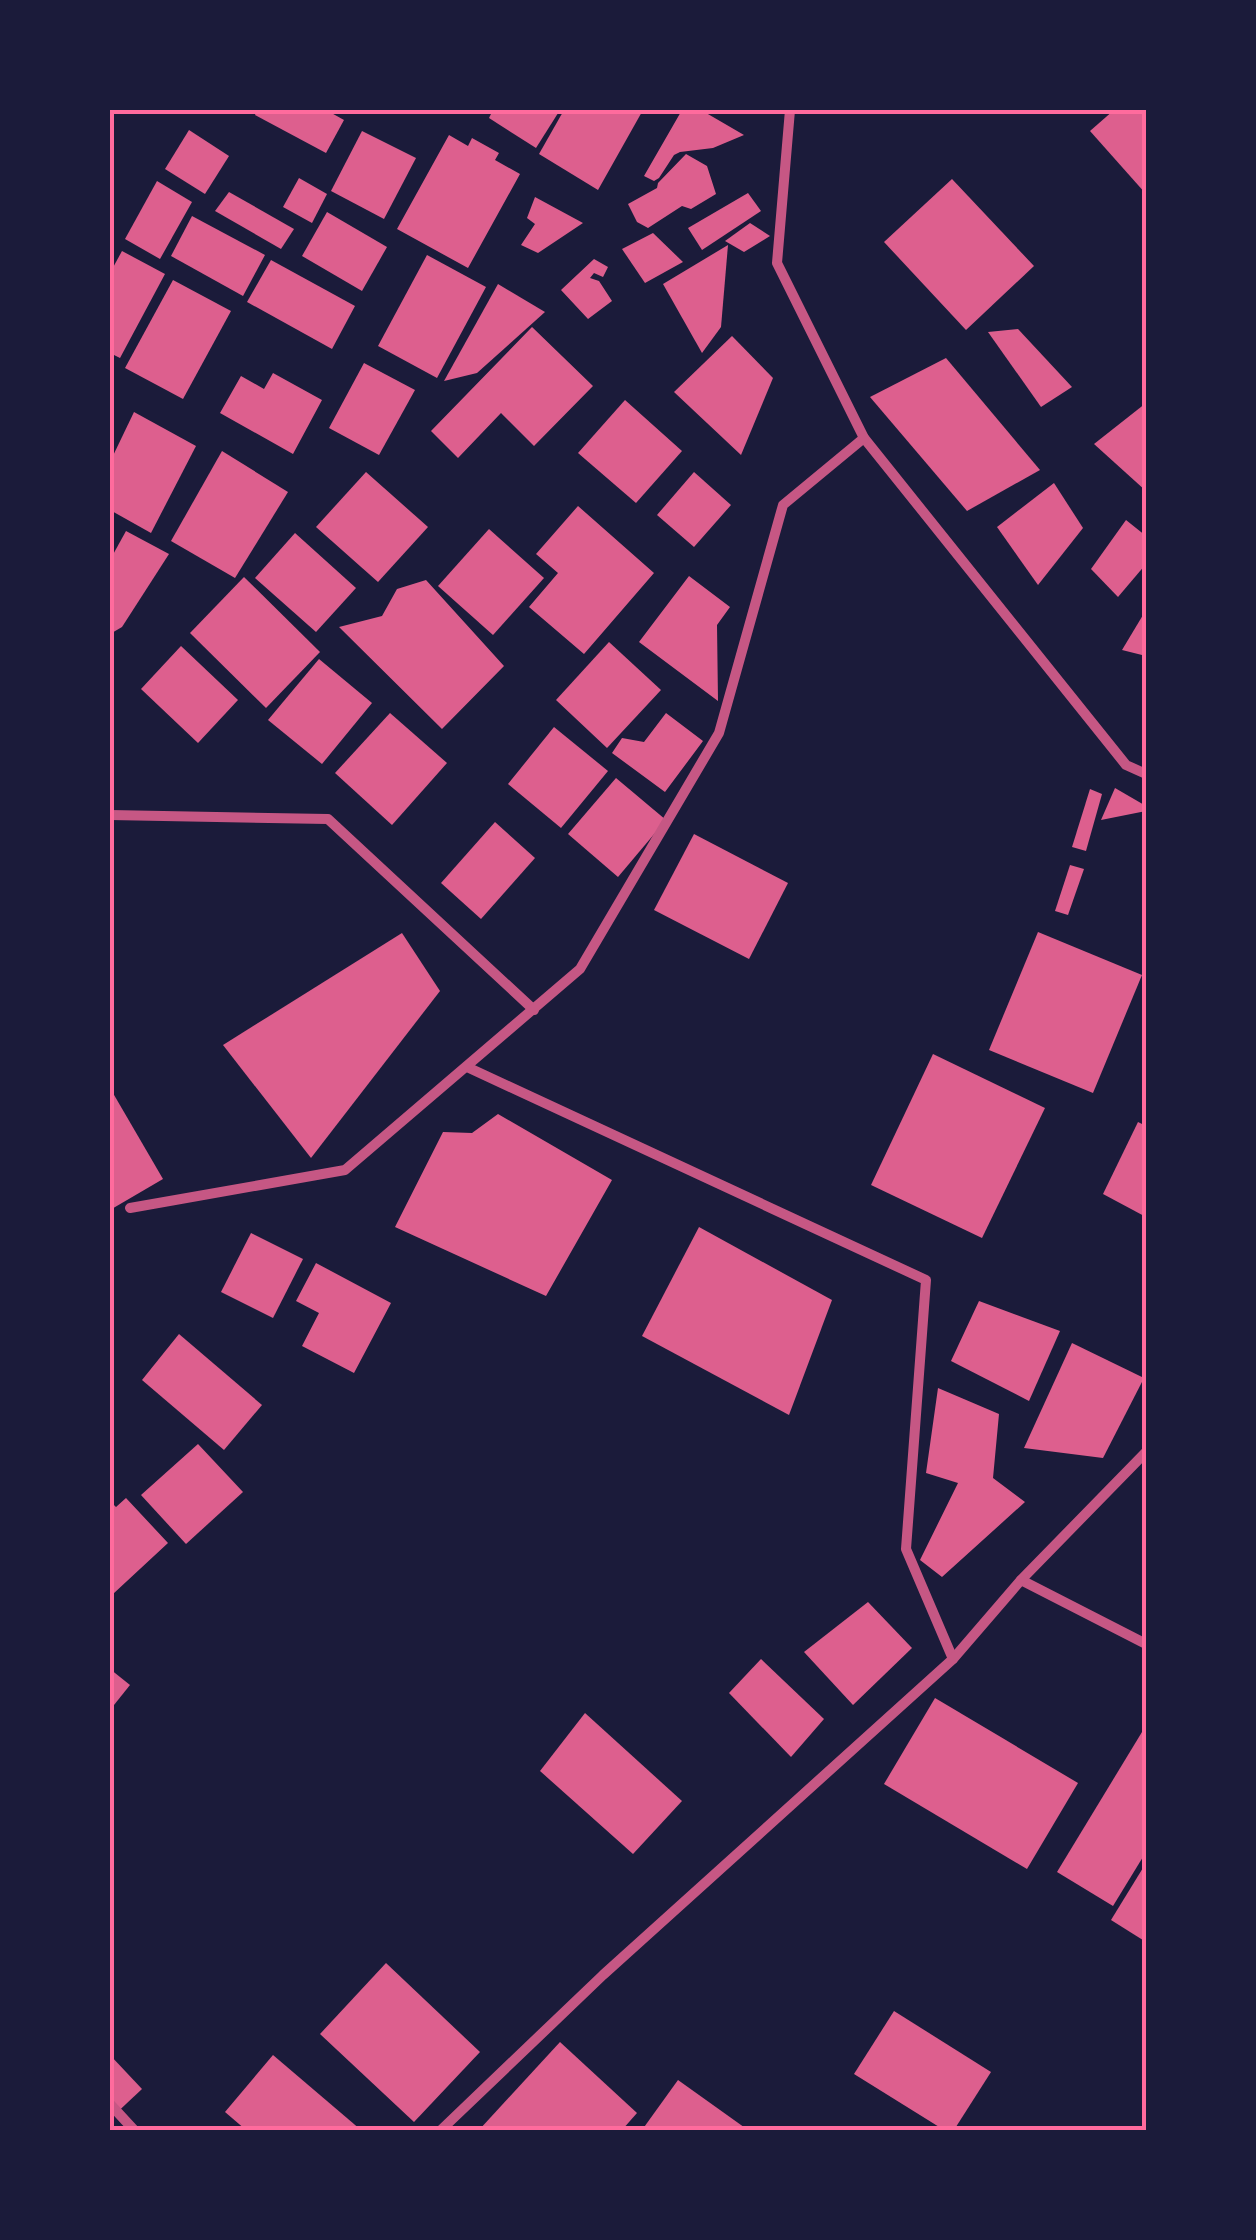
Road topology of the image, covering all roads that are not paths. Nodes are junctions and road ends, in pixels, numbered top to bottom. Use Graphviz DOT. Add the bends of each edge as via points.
graph roads {
  1 [pos="790,110"];
  2 [pos="864,438"];
  3 [pos="1146,774"];
  4 [pos="110,815"];
  5 [pos="534,1010"];
  6 [pos="466,1067"];
  7 [pos="130,1208"];
  8 [pos="1146,1452"];
  9 [pos="1021,1580"];
  10 [pos="1146,1644"];
  11 [pos="953,1659"];
  12 [pos="110,2104"];
  13 [pos="134,2130"];
  14 [pos="441,2130"];
  1 -- 2 [label="street" via="777,263"];
  2 -- 3 [label="street" via="1126,765"];
  2 -- 5 [label="street" via="783,505 719,733 580,970"];
  4 -- 5 [label="street" via="328,820"];
  5 -- 6 [label="street"];
  6 -- 7 [label="street" via="346,1170"];
  6 -- 11 [label="street" via="926,1280 906,1549"];
  8 -- 9 [label="street"];
  9 -- 10 [label="street"];
  9 -- 11 [label="street"];
  11 -- 14 [label="street"];
  12 -- 13 [label="street"];
}
